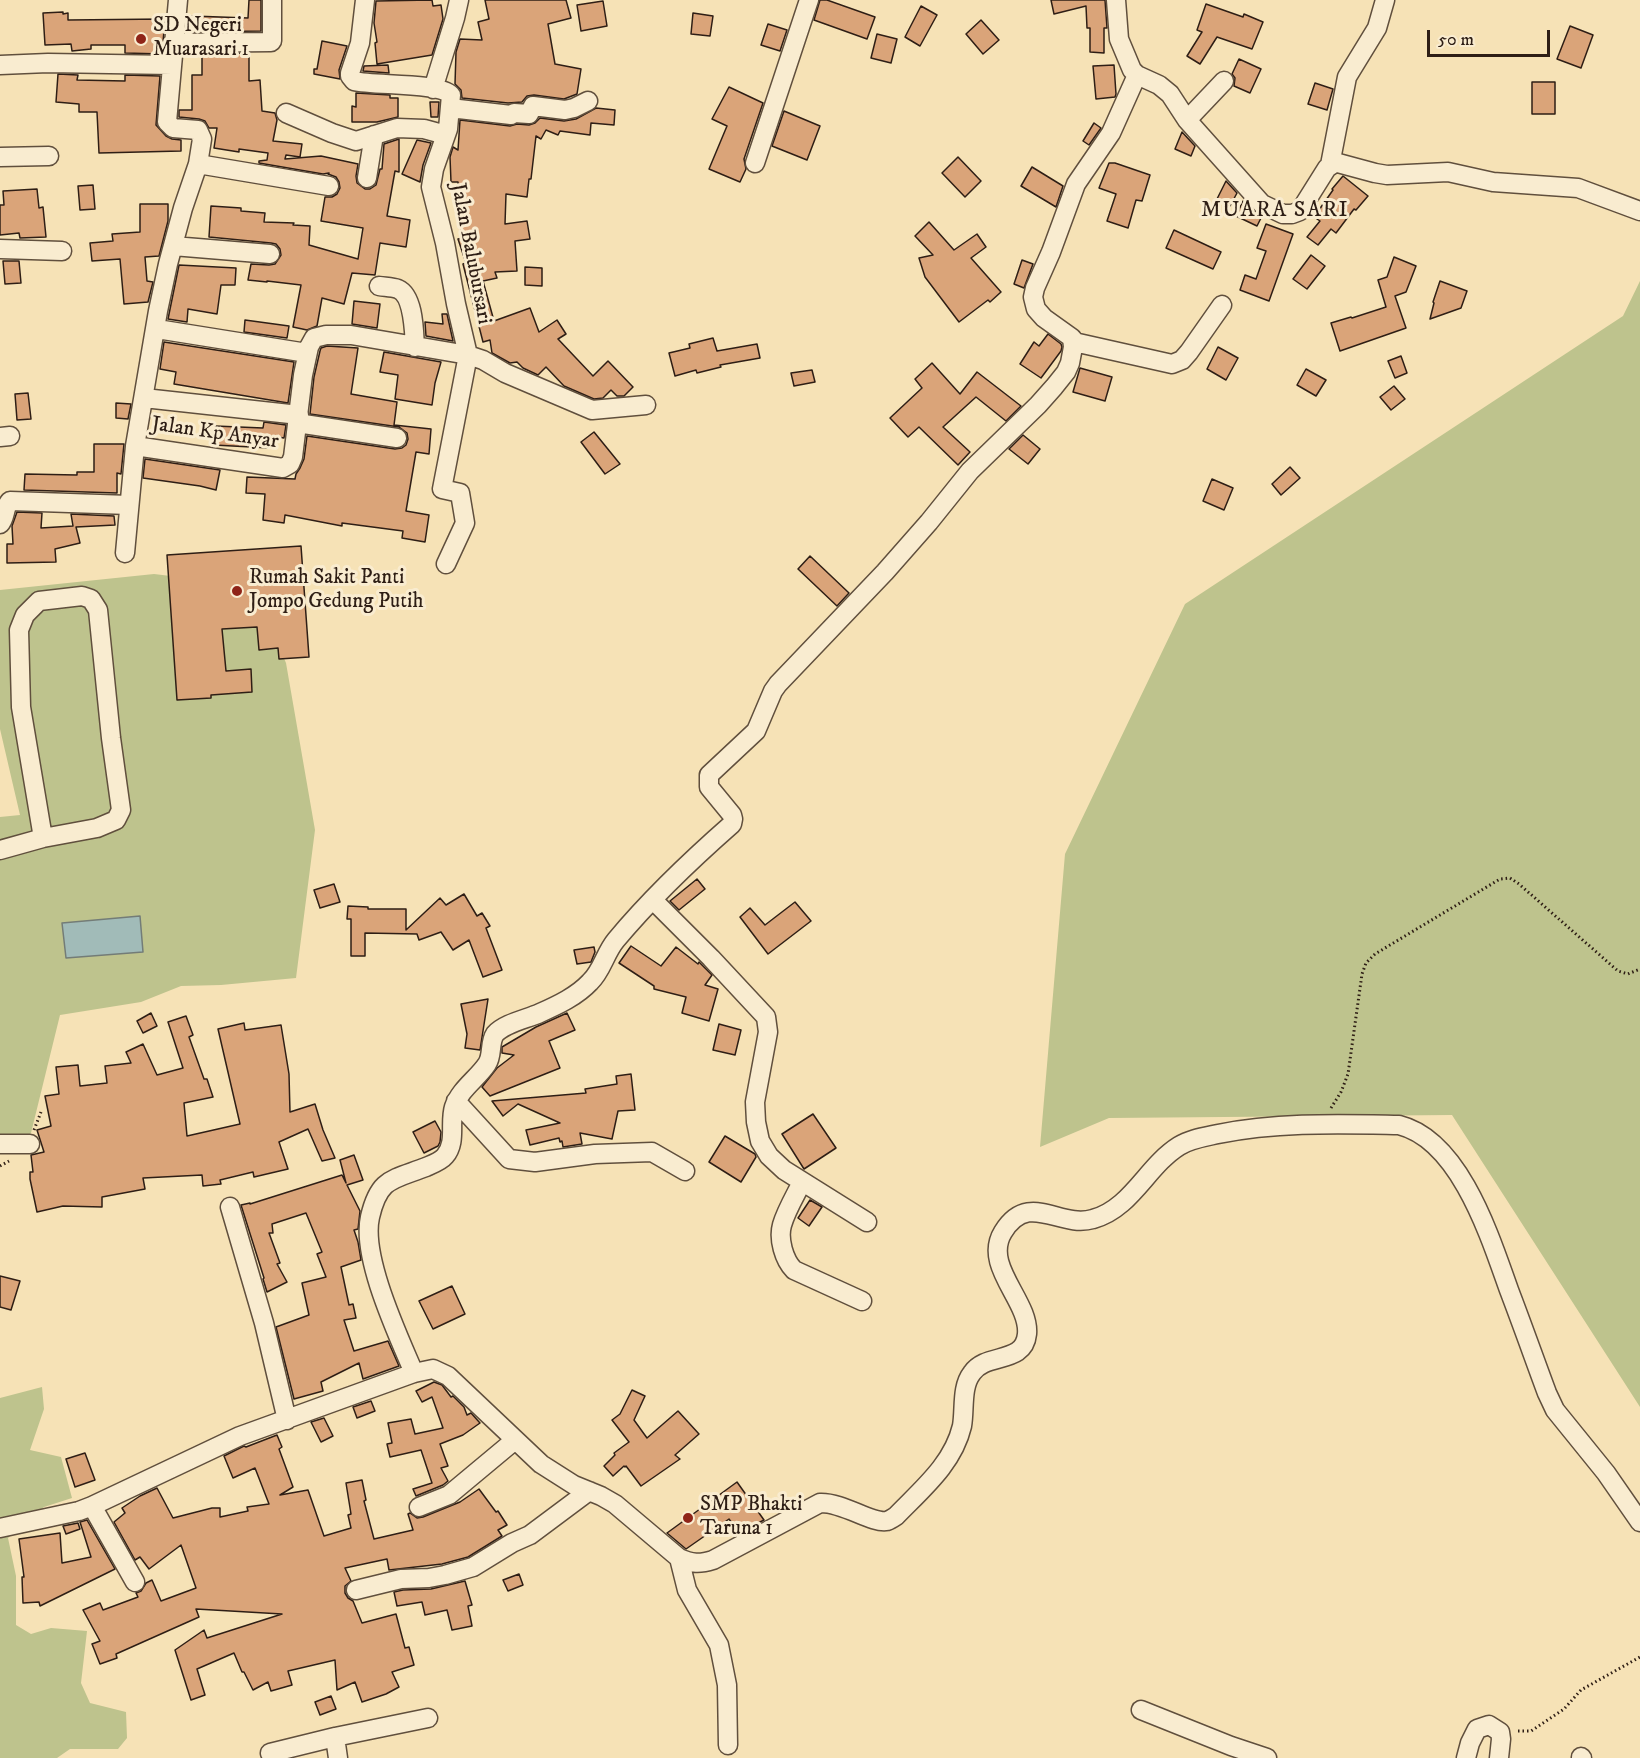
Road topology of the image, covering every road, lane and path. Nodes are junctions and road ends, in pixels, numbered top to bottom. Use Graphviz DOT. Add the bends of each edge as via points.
graph roads {
  1 [pos="178,0"];
  2 [pos="272,0"];
  3 [pos="365,0"];
  4 [pos="459,0"];
  5 [pos="809,0"];
  6 [pos="1116,0"];
  7 [pos="1385,0"];
  8 [pos="174,43"];
  9 [pos="0,65"];
  10 [pos="172,65"];
  11 [pos="1137,75"];
  12 [pos="1224,81"];
  13 [pos="433,89"];
  14 [pos="588,101"];
  15 [pos="450,108"];
  16 [pos="286,112"];
  17 [pos="1187,120"];
  18 [pos="374,135"];
  19 [pos="447,135"];
  20 [pos="49,156"];
  21 [pos="0,157"];
  22 [pos="755,163"];
  23 [pos="198,164"];
  24 [pos="1330,165"];
  25 [pos="367,178"];
  26 [pos="329,186"];
  27 [pos="1640,211"];
  28 [pos="173,246"];
  29 [pos="0,249"];
  30 [pos="62,251"];
  31 [pos="270,254"];
  32 [pos="379,286"];
  33 [pos="1222,305"];
  34 [pos="157,329"];
  35 [pos="1074,342"];
  36 [pos="415,347"];
  37 [pos="307,353"];
  38 [pos="468,355"];
  39 [pos="144,398"];
  40 [pos="646,405"];
  41 [pos="298,419"];
  42 [pos="398,438"];
  43 [pos="135,446"];
  44 [pos="129,505"];
  45 [pos="0,524"];
  46 [pos="124,553"];
  47 [pos="446,564"];
  48 [pos="43,838"];
  49 [pos="0,850"];
  50 [pos="653,900"];
  51 [pos="1640,969"];
  52 [pos="456,1101"];
  53 [pos="1319,1123"];
  54 [pos="0,1144"];
  55 [pos="30,1144"];
  56 [pos="685,1171"];
  57 [pos="802,1182"];
  58 [pos="230,1207"];
  59 [pos="867,1222"];
  60 [pos="862,1301"];
  61 [pos="414,1373"];
  62 [pos="287,1420"];
  63 [pos="515,1440"];
  64 [pos="589,1491"];
  65 [pos="92,1506"];
  66 [pos="419,1507"];
  67 [pos="1640,1522"];
  68 [pos="3,1527"];
  69 [pos="679,1558"];
  70 [pos="135,1582"];
  71 [pos="356,1590"];
  72 [pos="1640,1657"];
  73 [pos="1141,1710"];
  74 [pos="428,1718"];
  75 [pos="335,1737"];
  76 [pos="728,1745"];
  77 [pos="1499,1751"];
  78 [pos="1228,1752"];
  79 [pos="270,1753"];
  80 [pos="338,1758"];
  81 [pos="1267,1758"];
  82 [pos="1466,1758"];
  1 -- 8 [label="street"];
  2 -- 8 [label="street" via="271,42"];
  3 -- 13 [label="street" via="351,79"];
  4 -- 13 [label="street"];
  5 -- 22 [label="street"];
  6 -- 11 [label="street" via="1119,39"];
  7 -- 24 [label="street" via="1377,28 1347,77"];
  8 -- 10 [label="street"];
  9 -- 10 [label="street"];
  10 -- 23 [label="street" via="167,122 173,128 200,132"];
  11 -- 17 [label="street" via="1165,89"];
  11 -- 35 [label="street" via="1111,133 1076,184 1035,288 1036,309"];
  12 -- 17 [label="street"];
  13 -- 15 [label="street" via="450,93"];
  14 -- 15 [label="street" via="565,110 533,106 529,114 511,115"];
  15 -- 19 [label="street, Jalan Balubursari"];
  16 -- 18 [label="street" via="344,138 356,141"];
  17 -- 24 [label="street" via="1266,207 1283,214 1300,211"];
  18 -- 19 [label="street" via="410,128"];
  18 -- 25 [label="street"];
  19 -- 38 [label="street, Jalan Balubursari" via="431,187"];
  20 -- 21 [label="street"];
  23 -- 26 [label="street"];
  23 -- 28 [label="street"];
  24 -- 27 [label="street" via="1338,163 1387,175 1448,172 1493,182 1578,188"];
  28 -- 31 [label="street"];
  28 -- 34 [label="street"];
  29 -- 30 [label="street"];
  32 -- 36 [label="street" via="405,295 412,312"];
  33 -- 35 [label="street" via="1189,352 1172,364"];
  34 -- 37 [label="street"];
  34 -- 39 [label="street"];
  35 -- 50 [label="street" via="1066,372 1054,387 969,471 885,572 778,684 756,731 712,771 709,787 732,815 733,822"];
  36 -- 37 [label="street" via="361,336 326,335 314,338"];
  36 -- 38 [label="street"];
  37 -- 41 [label="street, Jalan Kp Anyar"];
  38 -- 40 [label="street" via="592,410"];
  38 -- 47 [label="street" via="442,489 460,493 465,523"];
  39 -- 41 [label="street"];
  39 -- 43 [label="street"];
  41 -- 42 [label="street"];
  41 -- 43 [label="street, Jalan Kp Anyar" via="293,457 283,468"];
  43 -- 44 [label="street"];
  44 -- 45 [label="street" via="10,501"];
  44 -- 46 [label="street"];
  48 -- 48 [label="street" via="103,826 116,820 121,810 99,610 91,599 82,596 39,601 25,615 19,630 21,706"];
  48 -- 49 [label="street"];
  50 -- 52 [label="street" via="609,949 592,981 572,997 495,1035 486,1066"];
  50 -- 57 [label="street" via="766,1017 768,1032 755,1102 760,1141 769,1156"];
  51 -- 53 [label="path" via="1628,974 1618,971 1519,884 1510,878 1500,879 1366,963 1348,1074 1334,1105"];
  52 -- 56 [label="street" via="509,1159 535,1162 652,1152"];
  52 -- 61 [label="street" via="451,1143 445,1156 387,1182 375,1199 369,1221 376,1273"];
  53 -- 67 [label="street" via="1410,1128 1430,1141 1453,1167 1484,1221 1555,1410"];
  53 -- 69 [label="street" via="1228,1132 1181,1144 1118,1207 1093,1220 1040,1211 1014,1219 1000,1238 998,1255 1002,1272 1025,1318 1025,1342 1015,1354 983,1362 971,1373 962,1426 950,1459 896,1516 878,1520 839,1505 820,1503 713,1560 690,1563"];
  54 -- 55 [label="street"];
  57 -- 59 [label="street"];
  57 -- 60 [label="street" via="782,1226 786,1260 794,1270"];
  58 -- 62 [label="street"];
  61 -- 62 [label="street"];
  61 -- 63 [label="street" via="433,1369 448,1376"];
  62 -- 65 [label="street" via="240,1436"];
  63 -- 64 [label="street" via="541,1464"];
  63 -- 66 [label="street" via="461,1487"];
  64 -- 69 [label="street" via="615,1504"];
  64 -- 71 [label="street" via="530,1535 473,1567"];
  65 -- 68 [label="street"];
  65 -- 70 [label="street"];
  69 -- 76 [label="street" via="687,1590 719,1645 727,1685"];
  72 -- 77 [label="path" via="1581,1690 1564,1709 1531,1731 1513,1732"];
  73 -- 78 [label="street"];
  74 -- 75 [label="street"];
  75 -- 79 [label="street"];
  75 -- 80 [label="street"];
  77 -- 82 [label="street" via="1500,1732 1489,1725 1477,1729"];
  78 -- 81 [label="street"];
}
